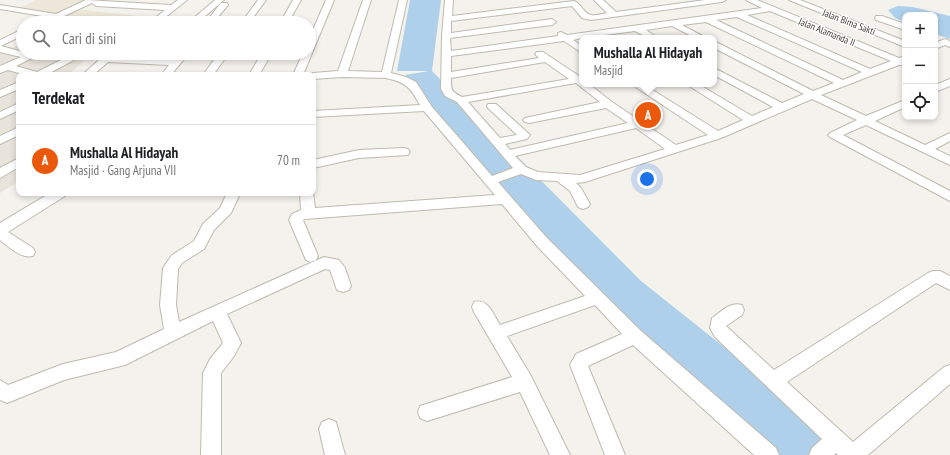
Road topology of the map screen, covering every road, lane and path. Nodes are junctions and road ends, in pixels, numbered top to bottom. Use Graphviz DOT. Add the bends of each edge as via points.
graph roads {
  1 [pos="12,0"];
  2 [pos="92,0"];
  3 [pos="98,0"];
  4 [pos="183,0"];
  5 [pos="220,0"];
  6 [pos="229,0"];
  7 [pos="262,0"];
  8 [pos="297,0"];
  9 [pos="330,0"];
  10 [pos="367,0"];
  11 [pos="403,0"];
  12 [pos="449,0"];
  13 [pos="598,0"];
  14 [pos="670,0"];
  15 [pos="722,0"];
  16 [pos="750,0"];
  17 [pos="793,0"];
  18 [pos="573,1"];
  19 [pos="708,1"];
  20 [pos="539,3"];
  21 [pos="0,6"];
  22 [pos="678,6"];
  23 [pos="173,8"];
  24 [pos="770,9"];
  25 [pos="613,14"];
  26 [pos="738,14"];
  27 [pos="56,16"];
  28 [pos="162,16"];
  29 [pos="201,16"];
  30 [pos="215,16"];
  31 [pos="250,16"];
  32 [pos="288,16"];
  33 [pos="879,18"];
  34 [pos="448,19"];
  35 [pos="707,19"];
  36 [pos="552,22"];
  37 [pos="672,23"];
  38 [pos="902,26"];
  39 [pos="636,28"];
  40 [pos="0,32"];
  41 [pos="16,33"];
  42 [pos="316,33"];
  43 [pos="604,33"];
  44 [pos="16,35"];
  45 [pos="588,35"];
  46 [pos="608,35"];
  47 [pos="649,35"];
  48 [pos="696,35"];
  49 [pos="446,36"];
  50 [pos="579,36"];
  51 [pos="563,38"];
  52 [pos="902,43"];
  53 [pos="0,44"];
  54 [pos="527,44"];
  55 [pos="717,46"];
  56 [pos="579,48"];
  57 [pos="0,49"];
  58 [pos="16,52"];
  59 [pos="447,54"];
  60 [pos="547,59"];
  61 [pos="22,60"];
  62 [pos="68,60"];
  63 [pos="104,60"];
  64 [pos="154,60"];
  65 [pos="219,60"];
  66 [pos="263,60"];
  67 [pos="305,60"];
  68 [pos="902,61"];
  69 [pos="902,61"];
  70 [pos="177,62"];
  71 [pos="3,69"];
  72 [pos="20,72"];
  73 [pos="43,72"];
  74 [pos="90,72"];
  75 [pos="169,72"];
  76 [pos="210,72"];
  77 [pos="256,72"];
  78 [pos="299,72"];
  79 [pos="717,72"];
  80 [pos="869,72"];
  81 [pos="342,74"];
  82 [pos="386,75"];
  83 [pos="316,76"];
  84 [pos="446,76"];
  85 [pos="938,77"];
  86 [pos="579,82"];
  87 [pos="950,82"];
  88 [pos="579,83"];
  89 [pos="842,83"];
  90 [pos="16,86"];
  91 [pos="586,87"];
  92 [pos="641,87"];
  93 [pos="696,87"];
  94 [pos="938,88"];
  95 [pos="0,94"];
  96 [pos="813,95"];
  97 [pos="461,100"];
  98 [pos="608,104"];
  99 [pos="902,104"];
  100 [pos="492,106"];
  101 [pos="781,107"];
  102 [pos="16,108"];
  103 [pos="426,108"];
  104 [pos="316,114"];
  105 [pos="0,116"];
  106 [pos="529,120"];
  107 [pos="752,120"];
  108 [pos="866,120"];
  109 [pos="639,124"];
  110 [pos="16,132"];
  111 [pos="717,136"];
  112 [pos="950,136"];
  113 [pos="0,141"];
  114 [pos="498,142"];
  115 [pos="926,149"];
  116 [pos="675,150"];
  117 [pos="404,152"];
  118 [pos="507,154"];
  119 [pos="950,161"];
  120 [pos="316,163"];
  121 [pos="16,164"];
  122 [pos="0,174"];
  123 [pos="504,175"];
  124 [pos="562,179"];
  125 [pos="55,196"];
  126 [pos="232,196"];
  127 [pos="307,196"];
  128 [pos="950,197"];
  129 [pos="505,199"];
  130 [pos="583,204"];
  131 [pos="308,214"];
  132 [pos="0,230"];
  133 [pos="0,233"];
  134 [pos="28,252"];
  135 [pos="310,256"];
  136 [pos="950,284"];
  137 [pos="343,286"];
  138 [pos="597,298"];
  139 [pos="480,306"];
  140 [pos="736,310"];
  141 [pos="217,311"];
  142 [pos="173,333"];
  143 [pos="496,333"];
  144 [pos="635,336"];
  145 [pos="950,373"];
  146 [pos="773,380"];
  147 [pos="525,382"];
  148 [pos="0,389"];
  149 [pos="428,412"];
  150 [pos="329,429"];
  151 [pos="825,449"];
  152 [pos="211,455"];
  153 [pos="336,455"];
  154 [pos="560,455"];
  155 [pos="615,455"];
  156 [pos="769,455"];
  157 [pos="853,455"];
  1 -- 21 [label="street"];
  2 -- 27 [label="street"];
  3 -- 23 [label="street" via="94,2"];
  4 -- 23 [label="street"];
  5 -- 29 [label="street"];
  6 -- 30 [label="street"];
  7 -- 31 [label="street"];
  8 -- 32 [label="street"];
  9 -- 42 [label="street"];
  10 -- 81 [label="street"];
  11 -- 82 [label="street"];
  12 -- 34 [label="street"];
  13 -- 25 [label="street"];
  14 -- 22 [label="street"];
  15 -- 19 [label="street"];
  16 -- 24 [label="street, Jalan Alamanda II"];
  17 -- 52 [label="street, Jalan Bima Sakti"];
  18 -- 20 [label="street"];
  18 -- 25 [label="street" via="588,18"];
  19 -- 22 [label="street"];
  20 -- 34 [label="street"];
  20 -- 36 [label="street"];
  21 -- 27 [label="street"];
  22 -- 25 [label="street" via="644,7"];
  23 -- 28 [label="street"];
  24 -- 26 [label="street"];
  24 -- 68 [label="street, Jalan Alamanda II"];
  26 -- 35 [label="street"];
  26 -- 80 [label="street"];
  33 -- 38 [label="street"];
  34 -- 49 [label="street"];
  35 -- 37 [label="street"];
  35 -- 89 [label="street"];
  36 -- 49 [label="street"];
  36 -- 51 [label="street"];
  37 -- 39 [label="street"];
  37 -- 48 [label="street"];
  39 -- 43 [label="street"];
  39 -- 47 [label="street"];
  40 -- 41 [label="street"];
  43 -- 45 [label="street"];
  43 -- 46 [label="street"];
  44 -- 53 [label="street"];
  49 -- 59 [label="street"];
  50 -- 51 [label="street"];
  51 -- 54 [label="street"];
  51 -- 56 [label="street"];
  54 -- 59 [label="street"];
  54 -- 60 [label="street"];
  55 -- 96 [label="street"];
  57 -- 58 [label="street"];
  59 -- 84 [label="street"];
  60 -- 84 [label="street"];
  60 -- 86 [label="street"];
  61 -- 71 [label="street"];
  62 -- 73 [label="street"];
  63 -- 74 [label="street"];
  64 -- 70 [label="street"];
  65 -- 76 [label="street"];
  66 -- 77 [label="street"];
  67 -- 78 [label="street"];
  69 -- 80 [label="street"];
  70 -- 75 [label="street"];
  71 -- 72 [label="street"];
  79 -- 101 [label="street"];
  80 -- 89 [label="street"];
  81 -- 82 [label="street"];
  81 -- 83 [label="street"];
  82 -- 103 [label="street" via="411,82"];
  84 -- 97 [label="street" via="446,89 449,94"];
  85 -- 87 [label="street"];
  87 -- 94 [label="street"];
  88 -- 97 [label="street"];
  89 -- 96 [label="street"];
  90 -- 95 [label="street"];
  91 -- 98 [label="street"];
  92 -- 111 [label="street"];
  93 -- 107 [label="street"];
  96 -- 101 [label="street"];
  96 -- 108 [label="street"];
  97 -- 114 [label="street"];
  98 -- 106 [label="street"];
  98 -- 109 [label="street"];
  99 -- 108 [label="street"];
  100 -- 114 [label="street" via="524,135"];
  101 -- 107 [label="street"];
  102 -- 105 [label="street"];
  103 -- 104 [label="street"];
  103 -- 123 [label="street"];
  107 -- 111 [label="street"];
  108 -- 115 [label="street"];
  108 -- 128 [label="street" via="834,135"];
  109 -- 116 [label="street"];
  109 -- 118 [label="street"];
  110 -- 113 [label="street"];
  111 -- 116 [label="street"];
  112 -- 115 [label="street"];
  114 -- 118 [label="street"];
  115 -- 119 [label="street"];
  116 -- 124 [label="street" via="581,179"];
  117 -- 120 [label="street" via="358,154"];
  118 -- 123 [label="street" via="519,166"];
  121 -- 122 [label="street"];
  123 -- 124 [label="street"];
  123 -- 129 [label="street"];
  124 -- 130 [label="street" via="575,188"];
  125 -- 132 [label="street"];
  126 -- 142 [label="street" via="226,210 208,227 199,245 177,260 171,268 168,305"];
  127 -- 131 [label="street"];
  129 -- 131 [label="street"];
  129 -- 138 [label="street" via="542,242"];
  131 -- 135 [label="street" via="297,217 296,220"];
  133 -- 134 [label="street"];
  136 -- 146 [label="street" via="940,277 933,277"];
  137 -- 141 [label="street" via="334,264 324,263"];
  138 -- 143 [label="street"];
  138 -- 144 [label="street"];
  139 -- 143 [label="street"];
  140 -- 146 [label="street" via="718,323 718,328"];
  141 -- 142 [label="street"];
  141 -- 152 [label="street" via="232,343 230,350 213,367"];
  142 -- 148 [label="street" via="110,363 64,372 7,394"];
  143 -- 147 [label="street"];
  144 -- 155 [label="street" via="582,360 579,365"];
  144 -- 156 [label="street"];
  145 -- 157 [label="street"];
  146 -- 151 [label="street"];
  147 -- 149 [label="street"];
  147 -- 154 [label="street"];
  150 -- 153 [label="street"];
  151 -- 157 [label="street"];
}
